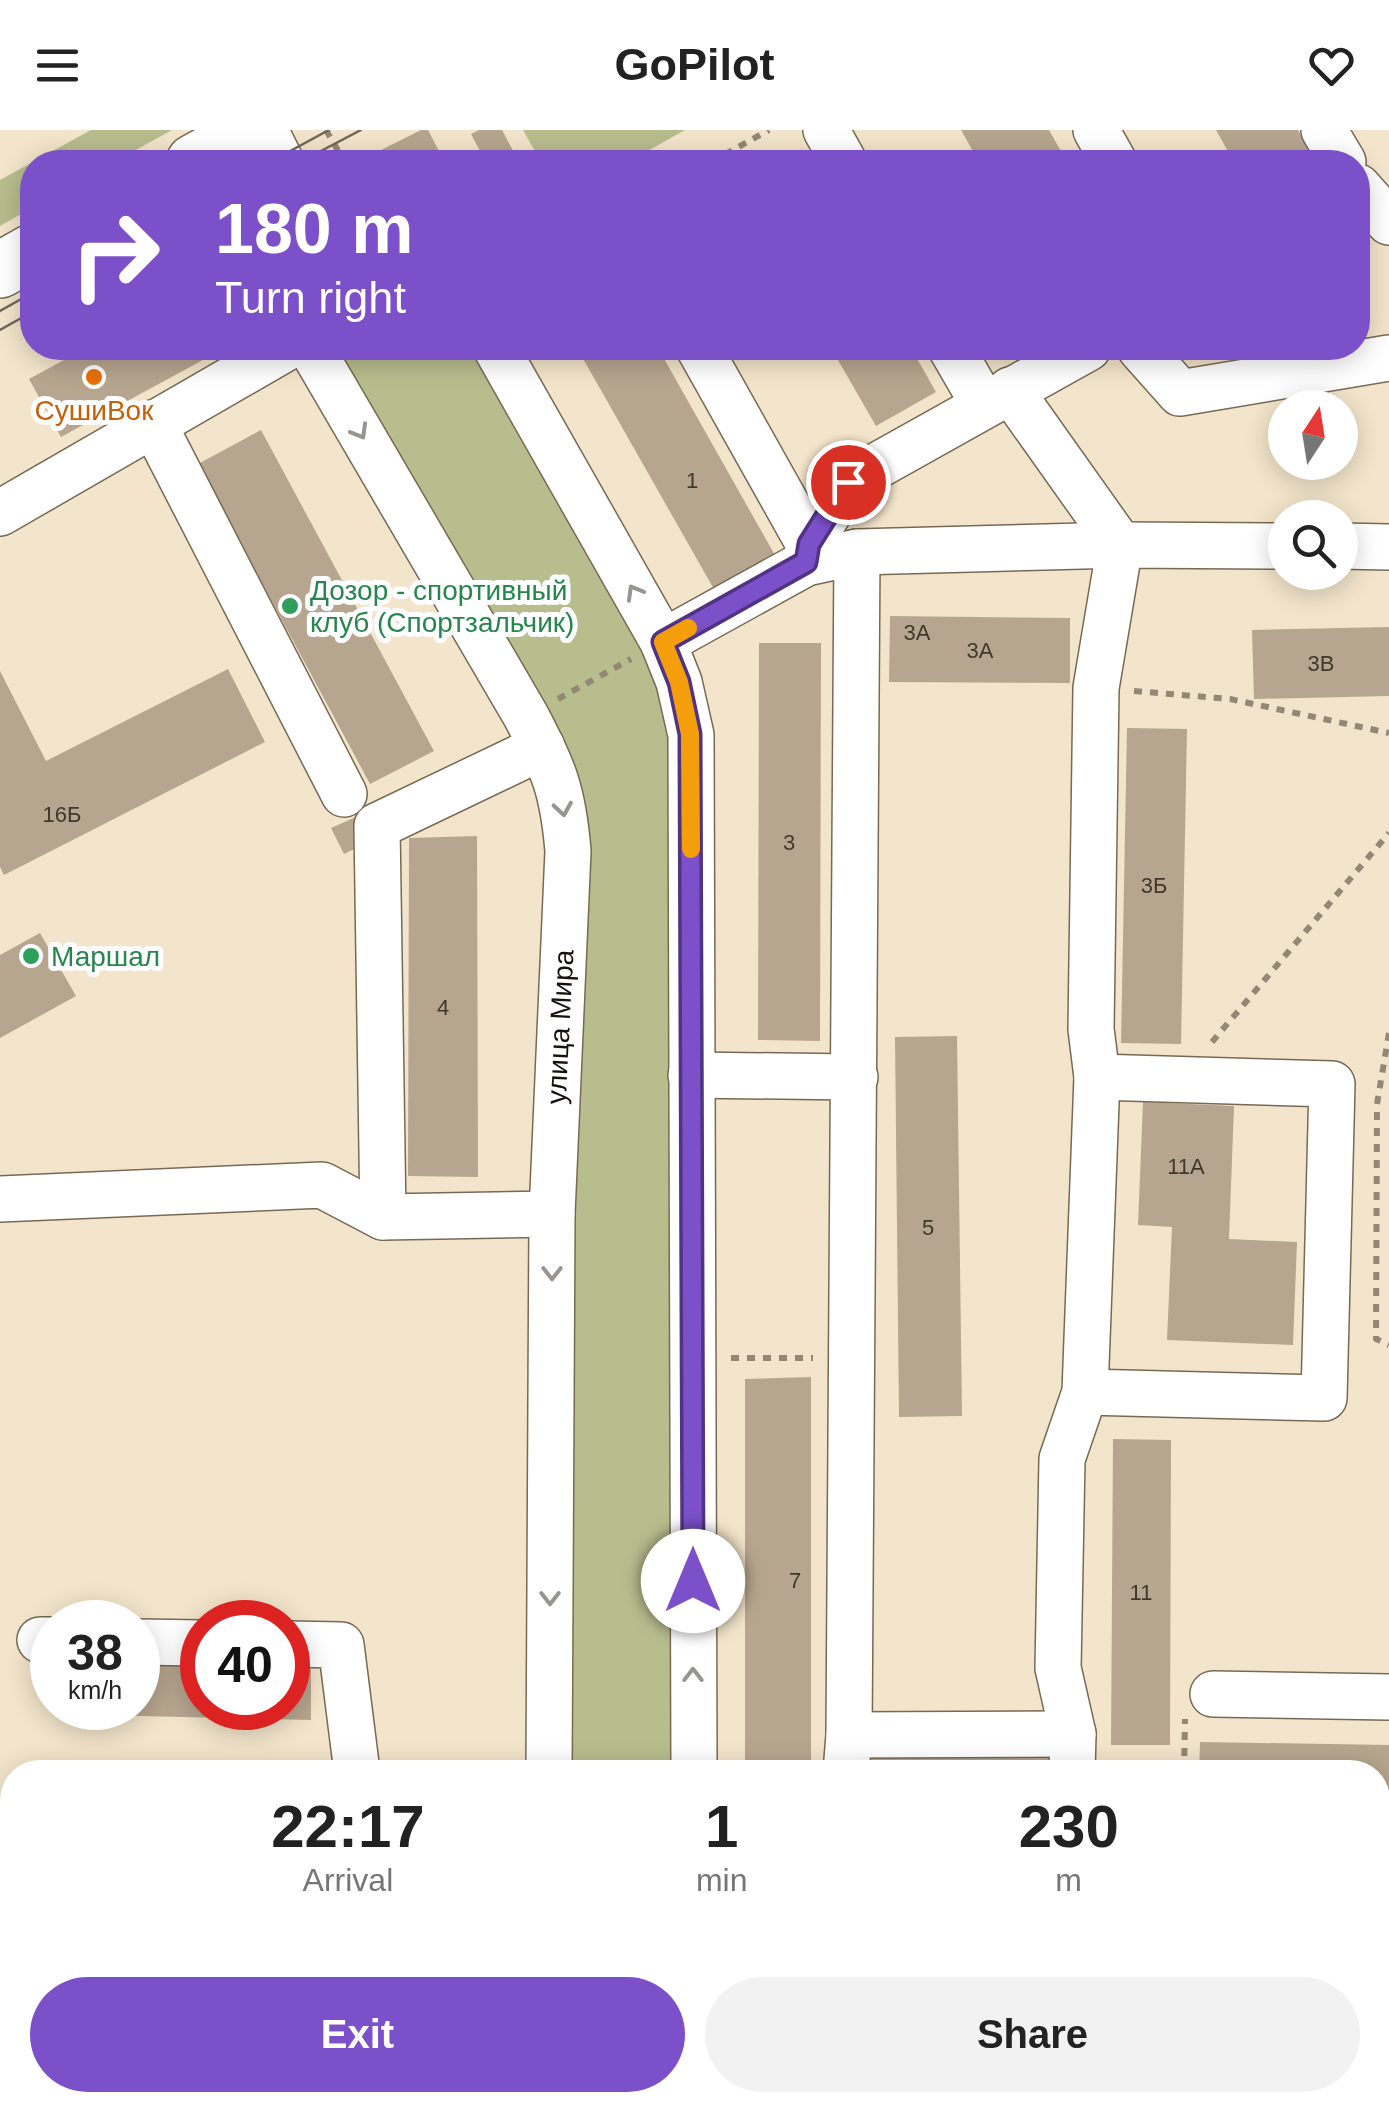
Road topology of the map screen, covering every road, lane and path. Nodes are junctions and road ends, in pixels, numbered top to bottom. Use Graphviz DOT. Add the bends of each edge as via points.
graph roads {
  1 [pos="254,130"];
  2 [pos="769,130"];
  3 [pos="216,150"];
  4 [pos="733,150"];
  5 [pos="1389,358"];
  6 [pos="265,360"];
  7 [pos="318,360"];
  8 [pos="503,360"];
  9 [pos="705,360"];
  10 [pos="962,360"];
  11 [pos="1066,360"];
  12 [pos="1150,360"];
  13 [pos="997,397"];
  14 [pos="154,423"];
  15 [pos="0,513"];
  16 [pos="1120,544"];
  17 [pos="1268,546"];
  18 [pos="1358,546"];
  19 [pos="1389,546"];
  20 [pos="857,552"];
  21 [pos="807,553"];
  22 [pos="663,642"];
  23 [pos="1096,688"];
  24 [pos="534,731"];
  25 [pos="1389,733"];
  26 [pos="344,794"];
  27 [pos="1389,833"];
  28 [pos="1389,1034"];
  29 [pos="1200,1055"];
  30 [pos="691,1075"];
  31 [pos="856,1077"];
  32 [pos="1097,1077"];
  33 [pos="0,1199"];
  34 [pos="552,1214"];
  35 [pos="382,1217"];
  36 [pos="1389,1345"];
  37 [pos="731,1358"];
  38 [pos="849,1358"];
  39 [pos="1085,1392"];
  40 [pos="310,1644"];
  41 [pos="1213,1694"];
  42 [pos="1389,1697"];
  43 [pos="848,1754"];
  44 [pos="1072,1754"];
  45 [pos="355,1760"];
  46 [pos="549,1760"];
  47 [pos="694,1760"];
  1 -- 3 [label="main road"];
  2 -- 4 [label="path"];
  5 -- 12 [label="street" via="1180,394"];
  6 -- 14 [label="street"];
  7 -- 24 [label="street, улица Мира, one-way"];
  22 -- 8 [label="street, one-way"];
  9 -- 21 [label="street"];
  10 -- 13 [label="street"];
  11 -- 13 [label="street"];
  13 -- 16 [label="street"];
  13 -- 21 [label="street" via="848,482"];
  14 -- 15 [label="street"];
  14 -- 26 [label="street"];
  16 -- 17 [label="street"];
  16 -- 20 [label="street"];
  16 -- 23 [label="street"];
  18 -- 19 [label="street"];
  20 -- 21 [label="street"];
  20 -- 31 [label="street"];
  21 -- 22 [label="street"];
  22 -- 24 [label="path"];
  22 -- 30 [label="street" via="690,734"];
  23 -- 25 [label="path" via="1230,699"];
  23 -- 32 [label="street"];
  24 -- 34 [label="street, улица Мира, one-way" via="564,802 568,852"];
  24 -- 35 [label="street" via="377,826"];
  27 -- 29 [label="path"];
  28 -- 36 [label="path" via="1377,1104 1376,1300 1376,1339"];
  30 -- 31 [label="street"];
  47 -- 30 [label="street, one-way"];
  31 -- 38 [label="street"];
  32 -- 39 [label="street"];
  32 -- 39 [label="street" via="1332,1084 1324,1398"];
  33 -- 35 [label="street" via="322,1185"];
  34 -- 35 [label="street"];
  34 -- 46 [label="street, улица Мира, one-way"];
  37 -- 38 [label="path"];
  38 -- 43 [label="street"];
  39 -- 44 [label="street" via="1062,1459 1058,1668"];
  40 -- 45 [label="street" via="341,1645"];
  41 -- 42 [label="street"];
  43 -- 44 [label="street"];
}
